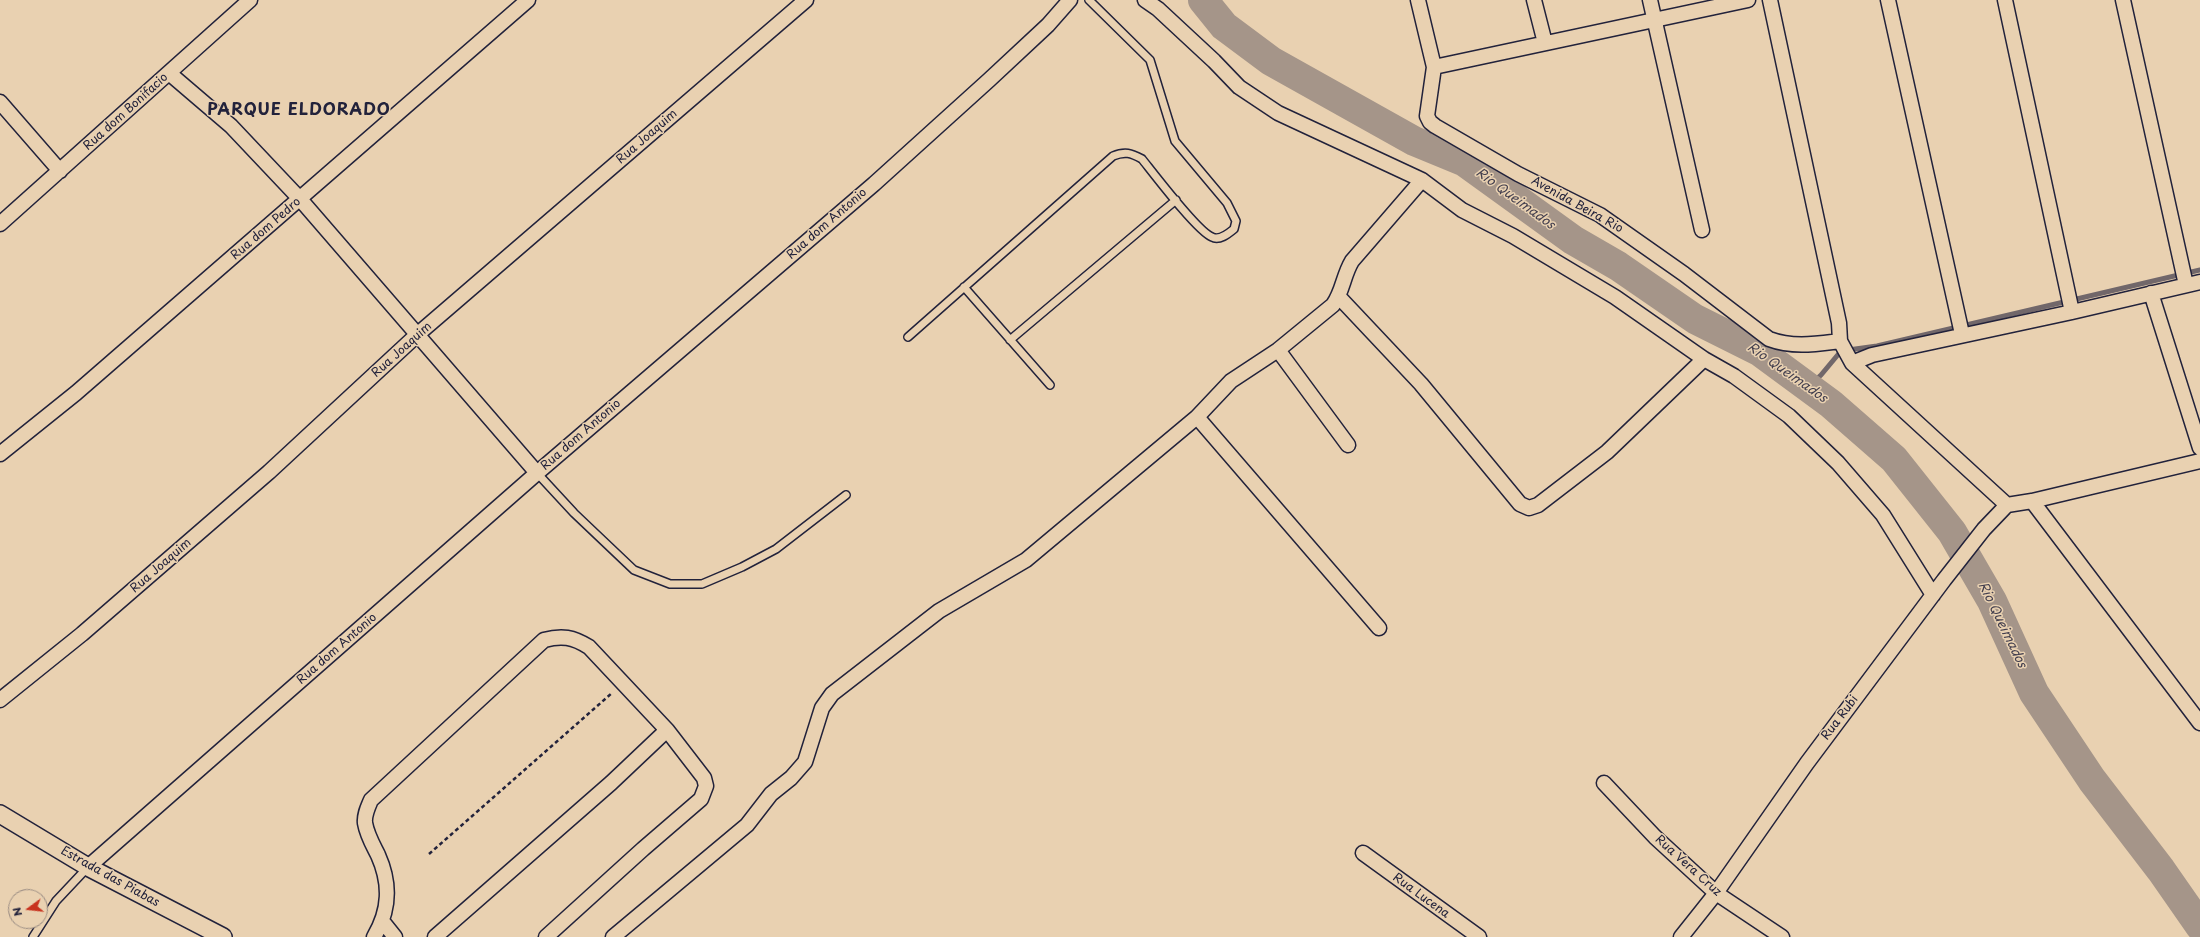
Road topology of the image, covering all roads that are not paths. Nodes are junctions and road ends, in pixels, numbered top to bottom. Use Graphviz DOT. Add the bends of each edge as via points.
graph roads {
  1 [pos="250,0"];
  2 [pos="528,0"];
  3 [pos="806,0"];
  4 [pos="1070,0"];
  5 [pos="1089,0"];
  6 [pos="1145,0"];
  7 [pos="1418,0"];
  8 [pos="1534,0"];
  9 [pos="1650,0"];
  10 [pos="1748,0"];
  11 [pos="1770,0"];
  12 [pos="1888,0"];
  13 [pos="2005,0"];
  14 [pos="2122,0"];
  15 [pos="1654,19"];
  16 [pos="1545,43"];
  17 [pos="1434,67"];
  18 [pos="169,73"];
  19 [pos="0,102"];
  20 [pos="60,172"];
  21 [pos="1422,180"];
  22 [pos="300,199"];
  23 [pos="1176,200"];
  24 [pos="0,224"];
  25 [pos="1702,230"];
  26 [pos="2184,275"];
  27 [pos="2200,282"];
  28 [pos="964,287"];
  29 [pos="2151,293"];
  30 [pos="1339,296"];
  31 [pos="2071,308"];
  32 [pos="1961,328"];
  33 [pos="418,334"];
  34 [pos="908,337"];
  35 [pos="1010,340"];
  36 [pos="1278,350"];
  37 [pos="1845,350"];
  38 [pos="1704,359"];
  39 [pos="1050,385"];
  40 [pos="1197,417"];
  41 [pos="1348,445"];
  42 [pos="2200,448"];
  43 [pos="0,454"];
  44 [pos="2200,460"];
  45 [pos="537,474"];
  46 [pos="846,495"];
  47 [pos="2032,501"];
  48 [pos="2007,505"];
  49 [pos="1933,595"];
  50 [pos="1379,628"];
  51 [pos="0,700"];
  52 [pos="2200,723"];
  53 [pos="667,730"];
  54 [pos="1604,783"];
  55 [pos="0,814"];
  56 [pos="1363,853"];
  57 [pos="88,867"];
  58 [pos="1716,893"];
  59 [pos="383,922"];
  60 [pos="33,937"];
  61 [pos="222,937"];
  62 [pos="374,937"];
  63 [pos="396,937"];
  64 [pos="435,937"];
  65 [pos="546,937"];
  66 [pos="613,937"];
  67 [pos="1479,937"];
  68 [pos="1682,937"];
  69 [pos="1782,937"];
  1 -- 18 [label="street, Rua dom Bonifacio"];
  2 -- 22 [label="street, Rua dom Pedro"];
  3 -- 33 [label="street, Rua Joaquim"];
  4 -- 45 [label="street, Rua dom Antonio" via="1048,25 874,184"];
  5 -- 23 [label="lane" via="1150,60 1175,141 1227,203 1236,221 1234,229 1217,238 1211,237"];
  6 -- 21 [label="street" via="1158,9 1239,87 1278,113"];
  7 -- 17 [label="street"];
  8 -- 16 [label="street"];
  9 -- 15 [label="street"];
  10 -- 15 [label="street"];
  11 -- 37 [label="street"];
  12 -- 32 [label="street"];
  13 -- 31 [label="street"];
  14 -- 26 [label="street"];
  15 -- 16 [label="street"];
  15 -- 25 [label="street"];
  16 -- 17 [label="street"];
  17 -- 37 [label="street, Avenida Beira Rio" via="1427,109 1430,122 1435,126 1518,174 1605,219 1684,274 1769,339"];
  18 -- 20 [label="street, Rua dom Bonifacio"];
  18 -- 22 [label="street" via="231,126"];
  19 -- 20 [label="street"];
  20 -- 24 [label="street, Rua dom Bonifacio"];
  21 -- 30 [label="street" via="1352,261 1344,274"];
  21 -- 38 [label="street" via="1462,210 1513,236 1615,298"];
  22 -- 33 [label="street"];
  22 -- 43 [label="street, Rua dom Pedro" via="76,393"];
  23 -- 28 [label="lane" via="1142,159 1130,152 1113,156"];
  23 -- 35 [label="lane"];
  26 -- 27 [label="street"];
  26 -- 29 [label="street"];
  28 -- 34 [label="lane"];
  28 -- 35 [label="lane"];
  29 -- 31 [label="street"];
  29 -- 42 [label="street"];
  30 -- 36 [label="street" via="1333,305"];
  30 -- 38 [label="street" via="1421,384 1520,504 1528,508 1538,505 1607,452"];
  31 -- 32 [label="street"];
  32 -- 37 [label="street" via="1872,355"];
  33 -- 45 [label="street"];
  33 -- 51 [label="street, Rua Joaquim" via="257,483 82,634"];
  35 -- 39 [label="lane"];
  36 -- 40 [label="street" via="1232,381"];
  36 -- 41 [label="street"];
  37 -- 48 [label="street"];
  38 -- 49 [label="street" via="1734,376 1789,416 1838,463 1883,515"];
  40 -- 50 [label="street"];
  40 -- 66 [label="street" via="1026,560 939,611 832,694 822,708 805,762 771,794 747,825"];
  44 -- 47 [label="street"];
  45 -- 46 [label="lane" via="634,570 670,584 702,584 742,567 776,549"];
  45 -- 57 [label="street, Rua dom Antonio"];
  47 -- 48 [label="street"];
  47 -- 52 [label="street"];
  48 -- 49 [label="street, Rua Rubi"];
  49 -- 58 [label="street, Rua Rubi" via="1807,763"];
  53 -- 59 [label="street" via="589,646 576,639 561,636 544,640 371,800 365,822 383,866 388,886"];
  53 -- 64 [label="street" via="611,783"];
  53 -- 65 [label="street" via="704,778 706,786 701,799"];
  54 -- 58 [label="street, Rua Vera Cruz" via="1655,837"];
  55 -- 57 [label="street, Estrada das Piabas"];
  56 -- 67 [label="street, Rua Lucena"];
  57 -- 60 [label="lane" via="56,901"];
  57 -- 61 [label="street, Estrada das Piabas"];
  58 -- 68 [label="street, Rua Rubi"];
  58 -- 69 [label="street, Rua Vera Cruz"];
  59 -- 62 [label="street"];
  59 -- 63 [label="street"];
}
